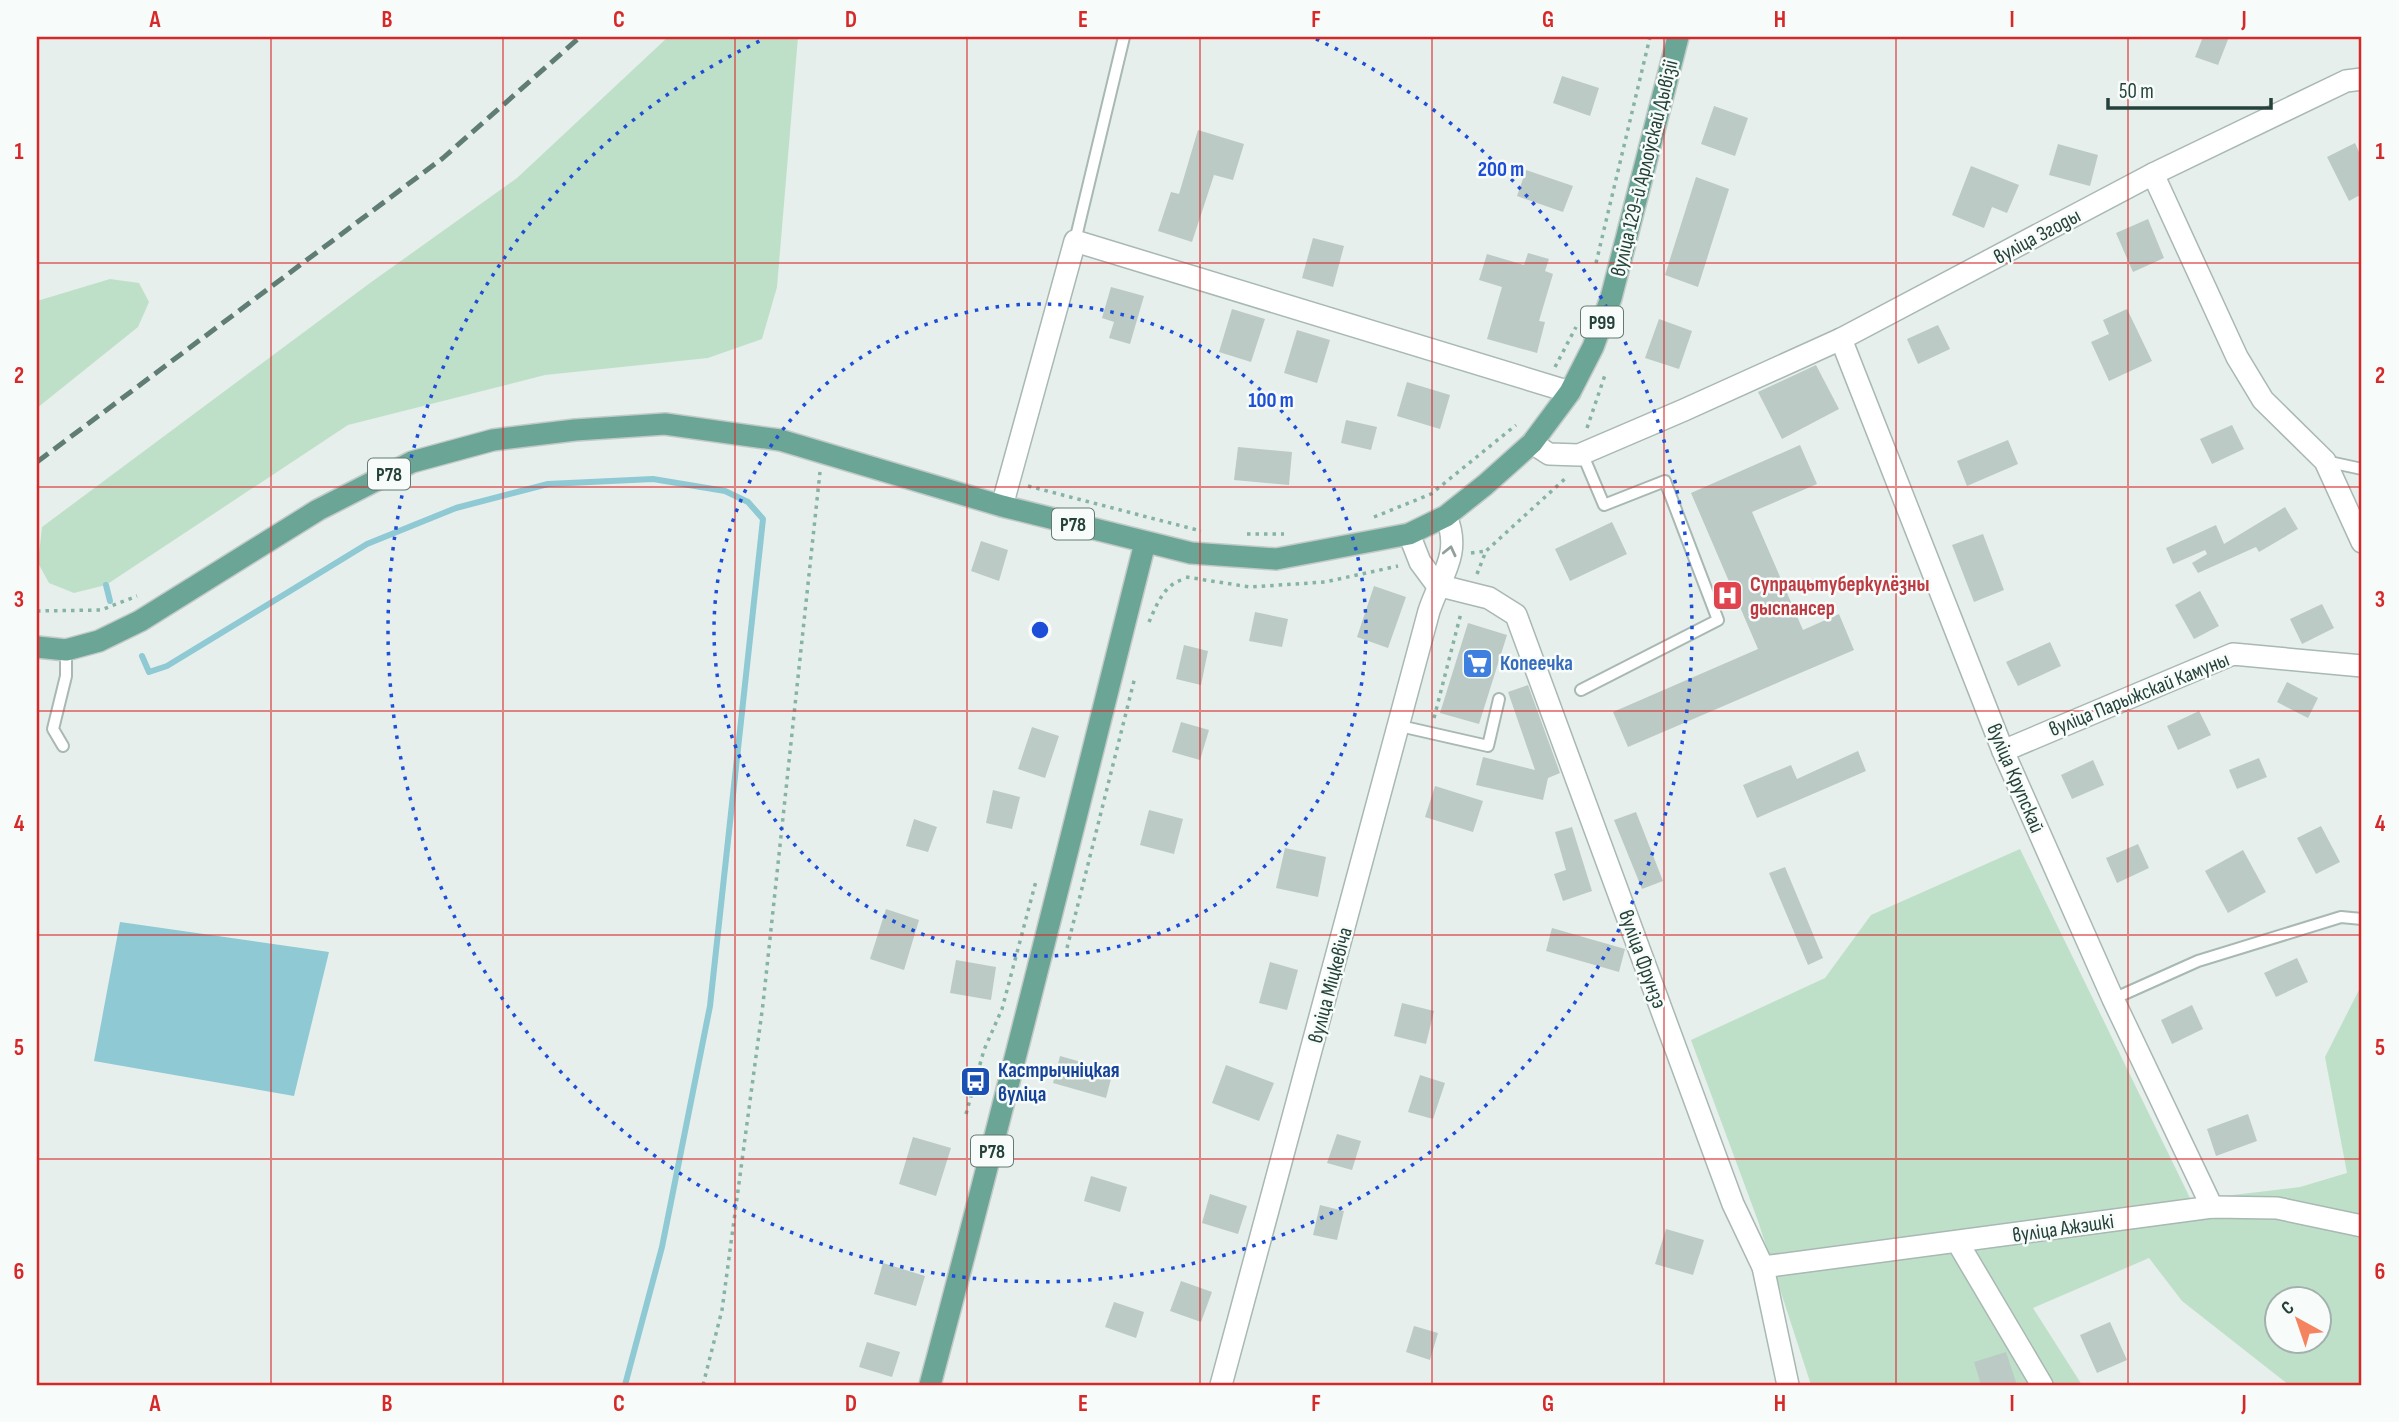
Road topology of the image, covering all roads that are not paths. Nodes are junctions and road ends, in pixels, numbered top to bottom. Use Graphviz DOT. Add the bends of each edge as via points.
graph roads {
  1 [pos="1124,37"];
  2 [pos="1678,37"];
  3 [pos="2362,79"];
  4 [pos="2153,174"];
  5 [pos="1075,241"];
  6 [pos="1841,339"];
  7 [pos="1570,393"];
  8 [pos="1532,443"];
  9 [pos="1582,453"];
  10 [pos="2325,461"];
  11 [pos="2362,469"];
  12 [pos="1002,506"];
  13 [pos="1446,516"];
  14 [pos="1409,534"];
  15 [pos="2362,542"];
  16 [pos="1145,543"];
  17 [pos="1437,585"];
  18 [pos="37,647"];
  19 [pos="66,650"];
  20 [pos="2362,666"];
  21 [pos="1581,690"];
  22 [pos="1499,699"];
  23 [pos="1400,726"];
  24 [pos="63,746"];
  25 [pos="2003,751"];
  26 [pos="2362,919"];
  27 [pos="2113,999"];
  28 [pos="2212,1207"];
  29 [pos="2362,1226"];
  30 [pos="1958,1243"];
  31 [pos="1763,1267"];
  32 [pos="930,1385"];
  33 [pos="1222,1385"];
  34 [pos="1788,1385"];
  35 [pos="2042,1385"];
  1 -- 5 [label="lane"];
  2 -- 7 [label="main road, вуліца 129-й Арлоўскай Дывізіі / Р99" via="1611,298"];
  3 -- 4 [label="street, вуліца Згоды" via="2346,81 2257,121"];
  4 -- 6 [label="street, вуліца Згоды"];
  4 -- 10 [label="street" via="2237,357 2263,400"];
  5 -- 7 [label="street"];
  5 -- 12 [label="street"];
  6 -- 9 [label="street, вуліца Згоды"];
  6 -- 25 [label="street, вуліца Крупскай"];
  7 -- 8 [label="main road, вуліца 129-й Арлоўскай Дывізіі / Р99"];
  8 -- 9 [label="street, вуліца Згоды" via="1560,457"];
  8 -- 13 [label="main road, вуліца 129-й Арлоўскай Дывізіі / Р99"];
  9 -- 21 [label="lane" via="1604,505 1665,481 1718,620"];
  10 -- 11 [label="lane"];
  10 -- 15 [label="street"];
  12 -- 16 [label="main road, Р78"];
  12 -- 19 [label="main road, Р78" via="780,440 665,424 493,440 412,462 318,510 140,621"];
  13 -- 14 [label="main road, вуліца 129-й Арлоўскай Дывізіі / Р99"];
  17 -- 13 [label="street, вуліца Міцкевіча, one-way" via="1451,557 1454,535"];
  14 -- 16 [label="main road, вуліца 129-й Арлоўскай Дывізіі / Р99" via="1276,559 1191,553"];
  14 -- 17 [label="street" via="1420,562"];
  16 -- 32 [label="main road, Р78"];
  17 -- 23 [label="street, вуліца Міцкевіча"];
  17 -- 31 [label="street, вуліца Фрунзэ" via="1489,598 1516,615 1733,1204"];
  18 -- 19 [label="main road, Р78"];
  19 -- 24 [label="lane" via="66,676 53,729"];
  20 -- 25 [label="street, вуліца Парыжскай Камуны" via="2233,654"];
  22 -- 23 [label="lane" via="1488,746"];
  23 -- 33 [label="street, вуліца Міцкевіча"];
  25 -- 27 [label="street, вуліца Крупскай"];
  26 -- 27 [label="lane" via="2340,917 2198,961"];
  27 -- 28 [label="street, вуліца Крупскай"];
  28 -- 29 [label="street, вуліца Ажэшкі" via="2277,1208"];
  28 -- 30 [label="street, вуліца Ажэшкі"];
  30 -- 31 [label="street, вуліца Ажэшкі"];
  30 -- 35 [label="street"];
  31 -- 34 [label="street, вуліца Фрунзэ"];
}
